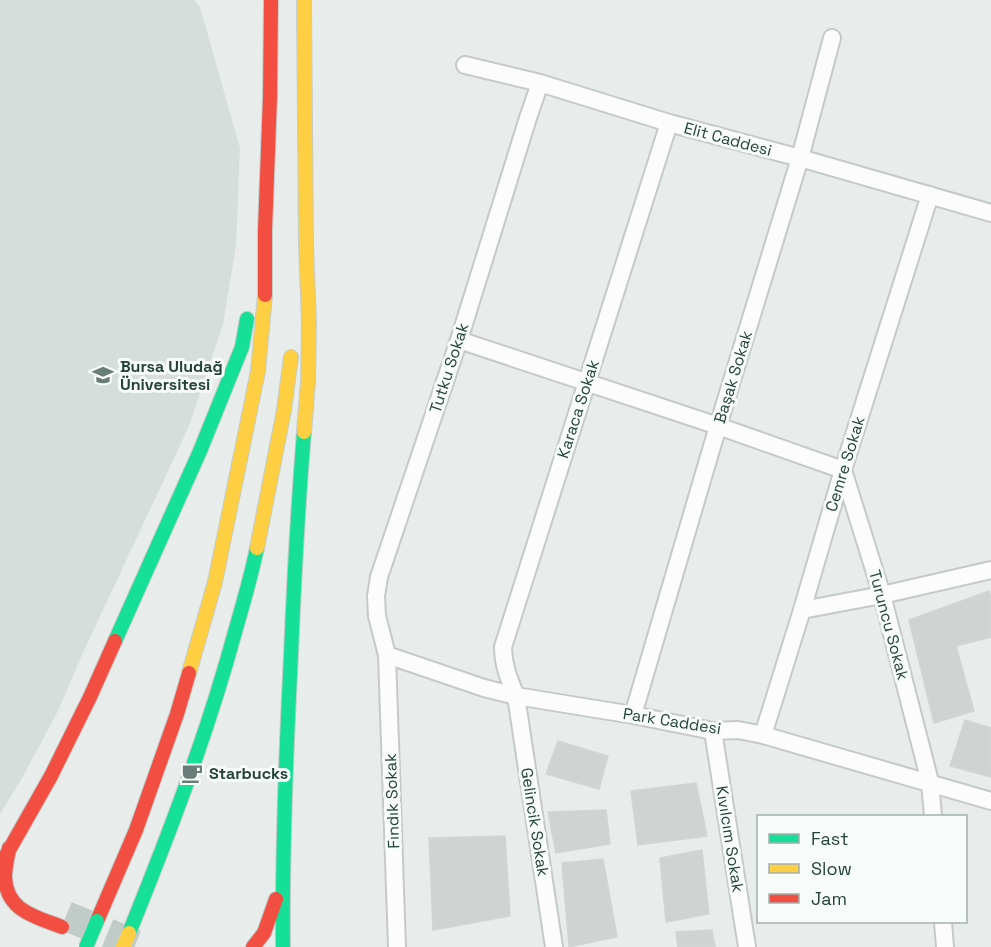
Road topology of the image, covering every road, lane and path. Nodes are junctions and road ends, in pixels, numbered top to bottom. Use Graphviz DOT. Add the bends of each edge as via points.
graph roads {
  1 [pos="260,0"];
  2 [pos="271,0"];
  3 [pos="304,0"];
  4 [pos="317,0"];
  5 [pos="832,38"];
  6 [pos="465,65"];
  7 [pos="540,83"];
  8 [pos="270,97"];
  9 [pos="305,99"];
  10 [pos="669,123"];
  11 [pos="800,158"];
  12 [pos="930,195"];
  13 [pos="991,213"];
  14 [pos="265,230"];
  15 [pos="306,244"];
  16 [pos="459,340"];
  17 [pos="586,382"];
  18 [pos="718,426"];
  19 [pos="843,470"];
  20 [pos="991,570"];
  21 [pos="882,595"];
  22 [pos="802,610"];
  23 [pos="387,654"];
  24 [pos="516,696"];
  25 [pos="633,715"];
  26 [pos="713,731"];
  27 [pos="764,735"];
  28 [pos="930,782"];
  29 [pos="991,801"];
  30 [pos="933,815"];
  31 [pos="9,848"];
  32 [pos="0,866"];
  33 [pos="282,867"];
  34 [pos="4,899"];
  35 [pos="64,921"];
  36 [pos="943,923"];
  37 [pos="86,947"];
  38 [pos="123,947"];
  39 [pos="253,947"];
  40 [pos="283,947"];
  41 [pos="397,947"];
  42 [pos="554,947"];
  43 [pos="747,947"];
  44 [pos="945,947"];
  1 -- 8 [label="highway"];
  2 -- 8 [label="highway"];
  3 -- 9 [label="highway"];
  4 -- 9 [label="highway"];
  5 -- 11 [label="street, Başak Sokak"];
  6 -- 7 [label="street, Elit Caddesi"];
  7 -- 10 [label="street, Elit Caddesi"];
  7 -- 16 [label="street, Tutku Sokak"];
  8 -- 14 [label="highway"];
  9 -- 15 [label="highway"];
  10 -- 11 [label="street, Elit Caddesi"];
  10 -- 17 [label="street, Karaca Sokak"];
  11 -- 12 [label="street, Elit Caddesi"];
  11 -- 18 [label="street, Başak Sokak"];
  12 -- 13 [label="street, Elit Caddesi"];
  12 -- 19 [label="street, Cemre Sokak"];
  14 -- 31 [label="highway" via="242,347 200,451 90,697"];
  14 -- 37 [label="highway, bridge" via="266,290 258,371 215,582 177,714 136,830"];
  15 -- 33 [label="highway" via="308,382 298,511"];
  15 -- 38 [label="highway, bridge" via="284,410 255,563 196,760"];
  16 -- 17 [label="street"];
  16 -- 23 [label="street, Tutku Sokak" via="379,577 377,616"];
  17 -- 18 [label="street"];
  17 -- 24 [label="street, Karaca Sokak" via="503,647 505,671"];
  18 -- 19 [label="street"];
  18 -- 25 [label="street, Başak Sokak"];
  19 -- 21 [label="street, Turuncu Sokak"];
  19 -- 22 [label="street, Cemre Sokak"];
  20 -- 21 [label="street"];
  21 -- 22 [label="street"];
  21 -- 28 [label="street, Turuncu Sokak"];
  22 -- 27 [label="street, Cemre Sokak"];
  23 -- 24 [label="street, Park Caddesi"];
  23 -- 41 [label="street, Fındık Sokak"];
  24 -- 25 [label="street, Park Caddesi"];
  24 -- 42 [label="street, Gelincik Sokak"];
  25 -- 26 [label="street, Park Caddesi"];
  26 -- 27 [label="street, Park Caddesi"];
  26 -- 43 [label="street, Kıvılcım Sokak"];
  27 -- 28 [label="street, Park Caddesi"];
  28 -- 29 [label="street, Park Caddesi"];
  28 -- 30 [label="street, Turuncu Sokak"];
  31 -- 32 [label="highway"];
  31 -- 34 [label="highway"];
  33 -- 39 [label="highway" via="276,902 264,933"];
  33 -- 40 [label="highway"];
  34 -- 35 [label="highway" via="24,912"];
  36 -- 44 [label="street"];
}
